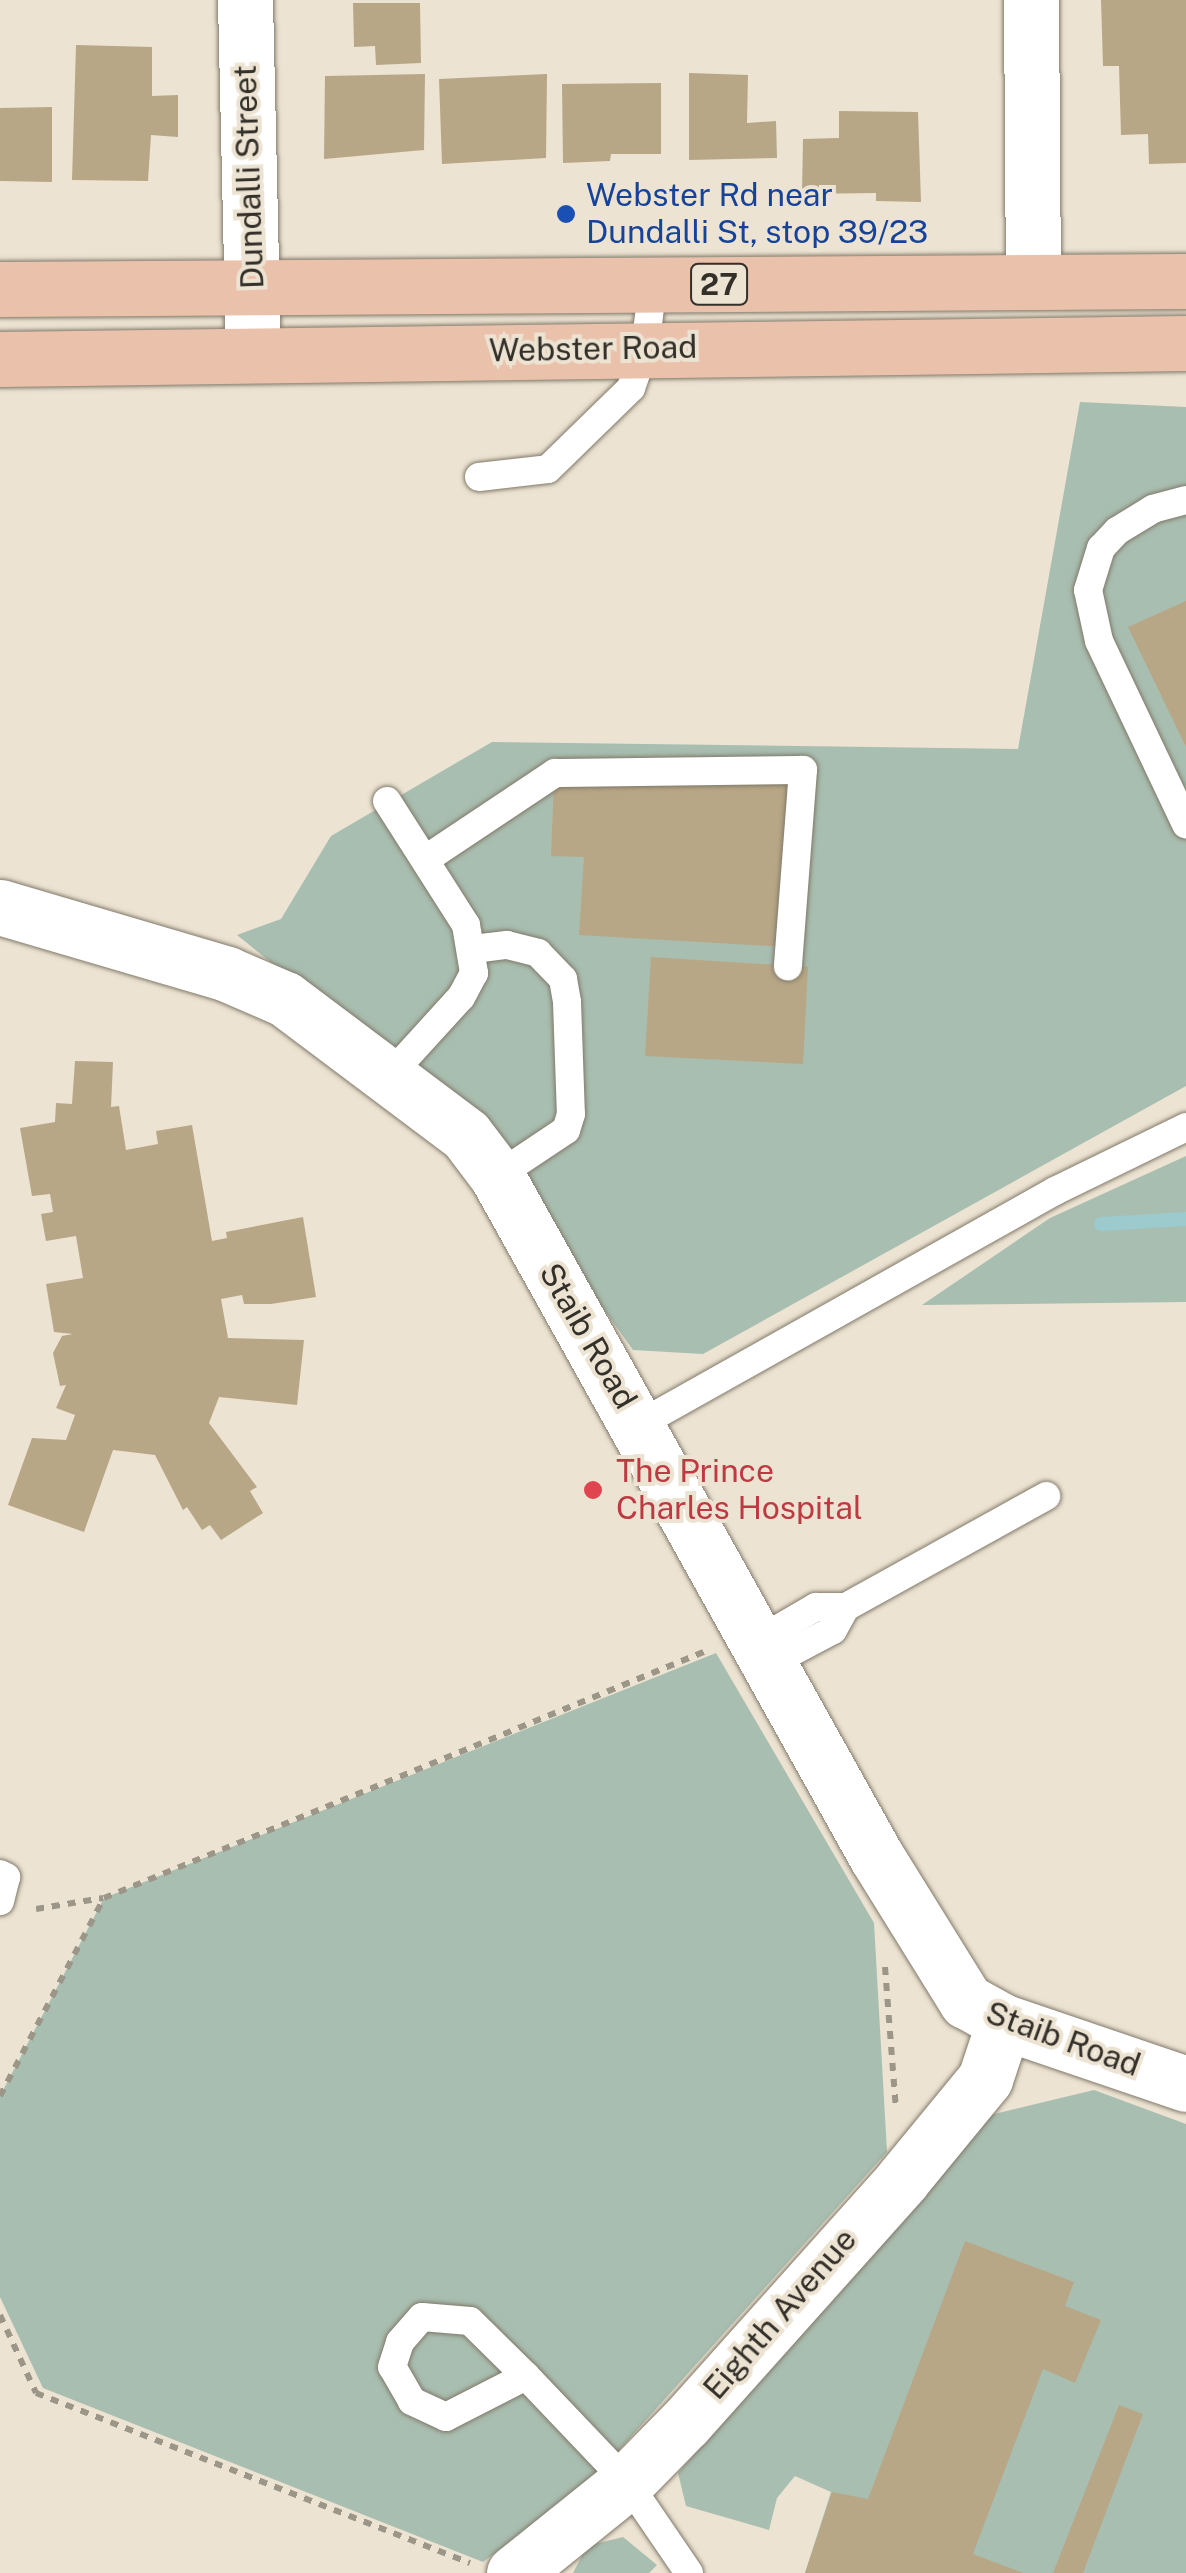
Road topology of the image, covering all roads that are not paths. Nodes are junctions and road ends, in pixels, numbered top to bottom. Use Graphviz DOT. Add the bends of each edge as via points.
graph roads {
  1 [pos="245,0"];
  2 [pos="1031,0"];
  3 [pos="1186,281"];
  4 [pos="1033,282"];
  5 [pos="653,284"];
  6 [pos="252,287"];
  7 [pos="0,289"];
  8 [pos="1186,343"];
  9 [pos="646,348"];
  10 [pos="253,354"];
  11 [pos="0,359"];
  12 [pos="480,477"];
  13 [pos="1186,500"];
  14 [pos="387,801"];
  15 [pos="1186,824"];
  16 [pos="426,859"];
  17 [pos="0,908"];
  18 [pos="473,949"];
  19 [pos="788,966"];
  20 [pos="390,1075"];
  21 [pos="1186,1127"];
  22 [pos="496,1176"];
  23 [pos="638,1426"];
  24 [pos="1046,1496"];
  25 [pos="760,1643"];
  26 [pos="0,1874"];
  27 [pos="0,1901"];
  28 [pos="1004,2022"];
  29 [pos="1186,2084"];
  30 [pos="526,2376"];
  31 [pos="627,2482"];
  32 [pos="519,2567"];
  33 [pos="688,2573"];
  1 -- 6 [label="street, Dundalli Street"];
  2 -- 4 [label="street"];
  3 -- 4 [label="main road, Webster Road / 27"];
  4 -- 5 [label="main road, Webster Road / 27"];
  5 -- 6 [label="main road, Webster Road / 27"];
  5 -- 9 [label="lane"];
  6 -- 7 [label="main road, Webster Road / 27"];
  6 -- 10 [label="street, Dundalli Street"];
  8 -- 9 [label="main road, Webster Road / 27"];
  9 -- 10 [label="main road, Webster Road / 27"];
  9 -- 12 [label="lane" via="631,388 563,459 525,475"];
  10 -- 11 [label="main road, Webster Road / 27"];
  13 -- 15 [label="lane" via="1154,508 1117,530 1101,548 1088,590 1099,641"];
  14 -- 16 [label="lane"];
  16 -- 18 [label="lane"];
  16 -- 19 [label="lane" via="555,773 803,770"];
  17 -- 20 [label="street, Staib Road" via="228,974 285,999"];
  18 -- 20 [label="lane" via="474,974 461,997"];
  18 -- 22 [label="lane" via="507,944 538,954 562,979 567,1002 566,1130"];
  20 -- 22 [label="street, Staib Road" via="466,1134"];
  21 -- 23 [label="lane" via="1055,1191"];
  22 -- 23 [label="street, Staib Road"];
  23 -- 25 [label="street, Staib Road"];
  24 -- 25 [label="lane" via="846,1607 816,1607"];
  25 -- 28 [label="street, Staib Road" via="867,1839 966,2001"];
  26 -- 27 [label="lane" via="6,1877"];
  28 -- 29 [label="street, Staib Road"];
  28 -- 31 [label="street, Eighth Avenue" via="986,2079"];
  30 -- 30 [label="lane" via="470,2320 422,2317 400,2342 392,2367 412,2401 446,2417"];
  30 -- 31 [label="lane"];
  31 -- 32 [label="street, Eighth Avenue"];
  31 -- 33 [label="lane"];
}
